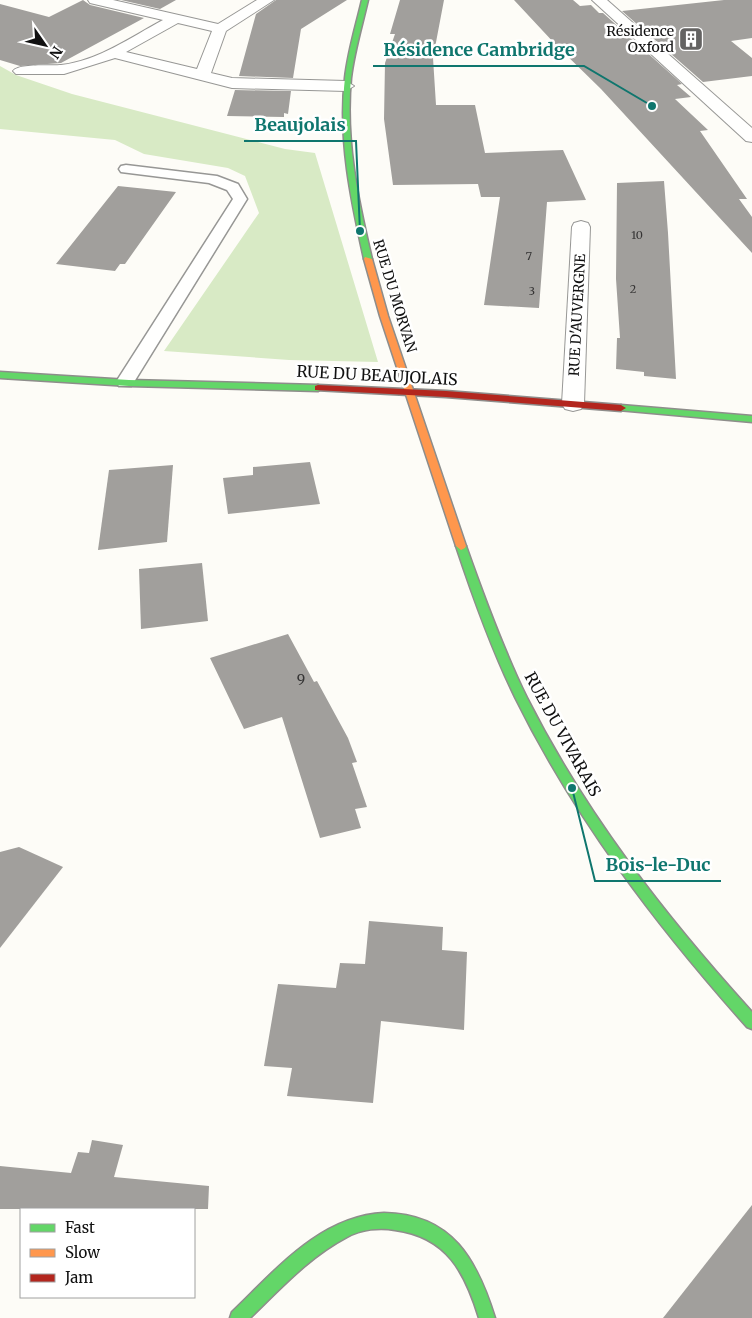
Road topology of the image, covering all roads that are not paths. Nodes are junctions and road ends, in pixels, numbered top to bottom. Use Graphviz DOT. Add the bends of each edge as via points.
graph roads {
  1 [pos="95,0"];
  2 [pos="268,0"];
  3 [pos="364,0"];
  4 [pos="599,0"];
  5 [pos="175,18"];
  6 [pos="220,28"];
  7 [pos="113,53"];
  8 [pos="21,71"];
  9 [pos="202,76"];
  10 [pos="346,86"];
  11 [pos="752,137"];
  12 [pos="126,169"];
  13 [pos="581,227"];
  14 [pos="0,376"];
  15 [pos="125,382"];
  16 [pos="410,392"];
  17 [pos="572,404"];
  18 [pos="752,419"];
  19 [pos="752,1022"];
  20 [pos="238,1318"];
  21 [pos="487,1318"];
  1 -- 5 [label="street"];
  2 -- 6 [label="street"];
  3 -- 10 [label="street, RUE DU MORVAN"];
  4 -- 11 [label="street"];
  5 -- 6 [label="street"];
  5 -- 7 [label="street"];
  6 -- 9 [label="street"];
  7 -- 8 [label="street" via="64,68"];
  7 -- 9 [label="street"];
  9 -- 10 [label="street" via="244,84"];
  10 -- 16 [label="street, RUE DU MORVAN" via="346,145 356,215 380,304"];
  12 -- 15 [label="lane" via="212,179 233,187 240,199"];
  13 -- 17 [label="street, RUE D'AUVERGNE"];
  14 -- 15 [label="street, RUE DU BEAUJOLAIS"];
  15 -- 16 [label="street, RUE DU BEAUJOLAIS"];
  16 -- 17 [label="street, RUE DU BEAUJOLAIS"];
  16 -- 19 [label="street, RUE DU VIVARAIS" via="489,620 536,725 572,788 638,888"];
  17 -- 18 [label="street, RUE DU BEAUJOLAIS"];
  20 -- 21 [label="street" via="312,1250 349,1227 396,1220 421,1227 445,1239 466,1267 483,1301"];
}
